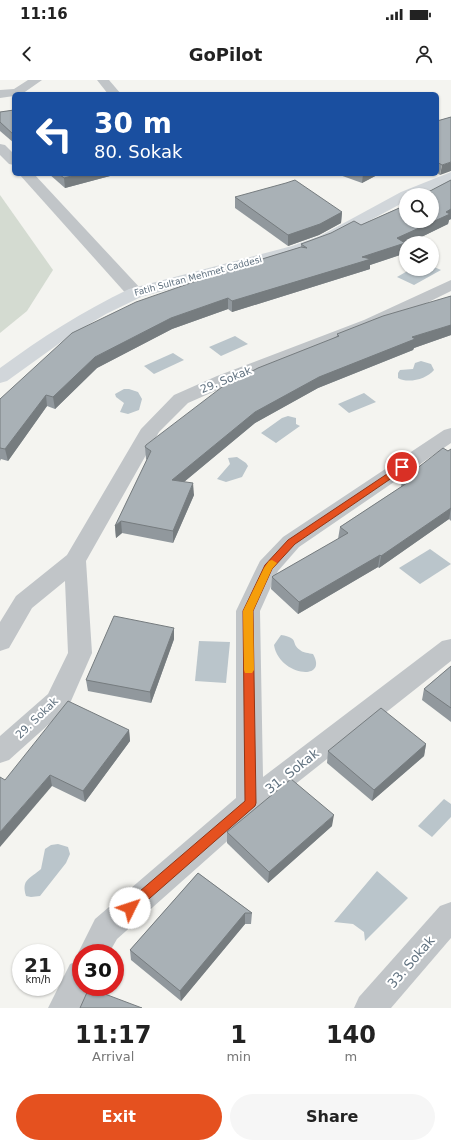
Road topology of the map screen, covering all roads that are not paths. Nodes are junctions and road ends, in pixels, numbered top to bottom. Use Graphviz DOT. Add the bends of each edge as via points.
graph roads {
  1 [pos="36,80"];
  2 [pos="103,80"];
  3 [pos="17,92"];
  4 [pos="113,92"];
  5 [pos="12,93"];
  6 [pos="0,94"];
  7 [pos="0,148"];
  8 [pos="12,159"];
  9 [pos="28,176"];
  10 [pos="451,176"];
  11 [pos="423,188"];
  12 [pos="399,199"];
  13 [pos="451,285"];
  14 [pos="135,293"];
  15 [pos="0,377"];
  16 [pos="451,434"];
  17 [pos="75,562"];
  18 [pos="0,642"];
  19 [pos="451,648"];
  20 [pos="0,752"];
  21 [pos="250,803"];
  22 [pos="451,916"];
  23 [pos="98,944"];
  24 [pos="72,992"];
  25 [pos="64,1008"];
  26 [pos="370,1008"];
  1 -- 3 [label="street"];
  2 -- 4 [label="street"];
  5 -- 6 [label="street"];
  7 -- 8 [label="street"];
  9 -- 14 [label="street"];
  10 -- 11 [label="main road, Fatih Sultan Mehmet Caddesi"];
  12 -- 14 [label="main road, Fatih Sultan Mehmet Caddesi" via="325,239 298,249"];
  13 -- 17 [label="street, 29. Sokak" via="370,324 181,399 151,429"];
  14 -- 15 [label="main road, Fatih Sultan Mehmet Caddesi" via="87,318"];
  16 -- 21 [label="street" via="292,542 268,568 248,611"];
  17 -- 18 [label="street, 29. Sokak" via="24,602"];
  17 -- 20 [label="street, 29. Sokak" via="80,653 58,701"];
  19 -- 21 [label="street, 31. Sokak"];
  21 -- 23 [label="street, 31. Sokak" via="106,928"];
  22 -- 26 [label="street, 33. Sokak"];
  24 -- 25 [label="street"];
}
